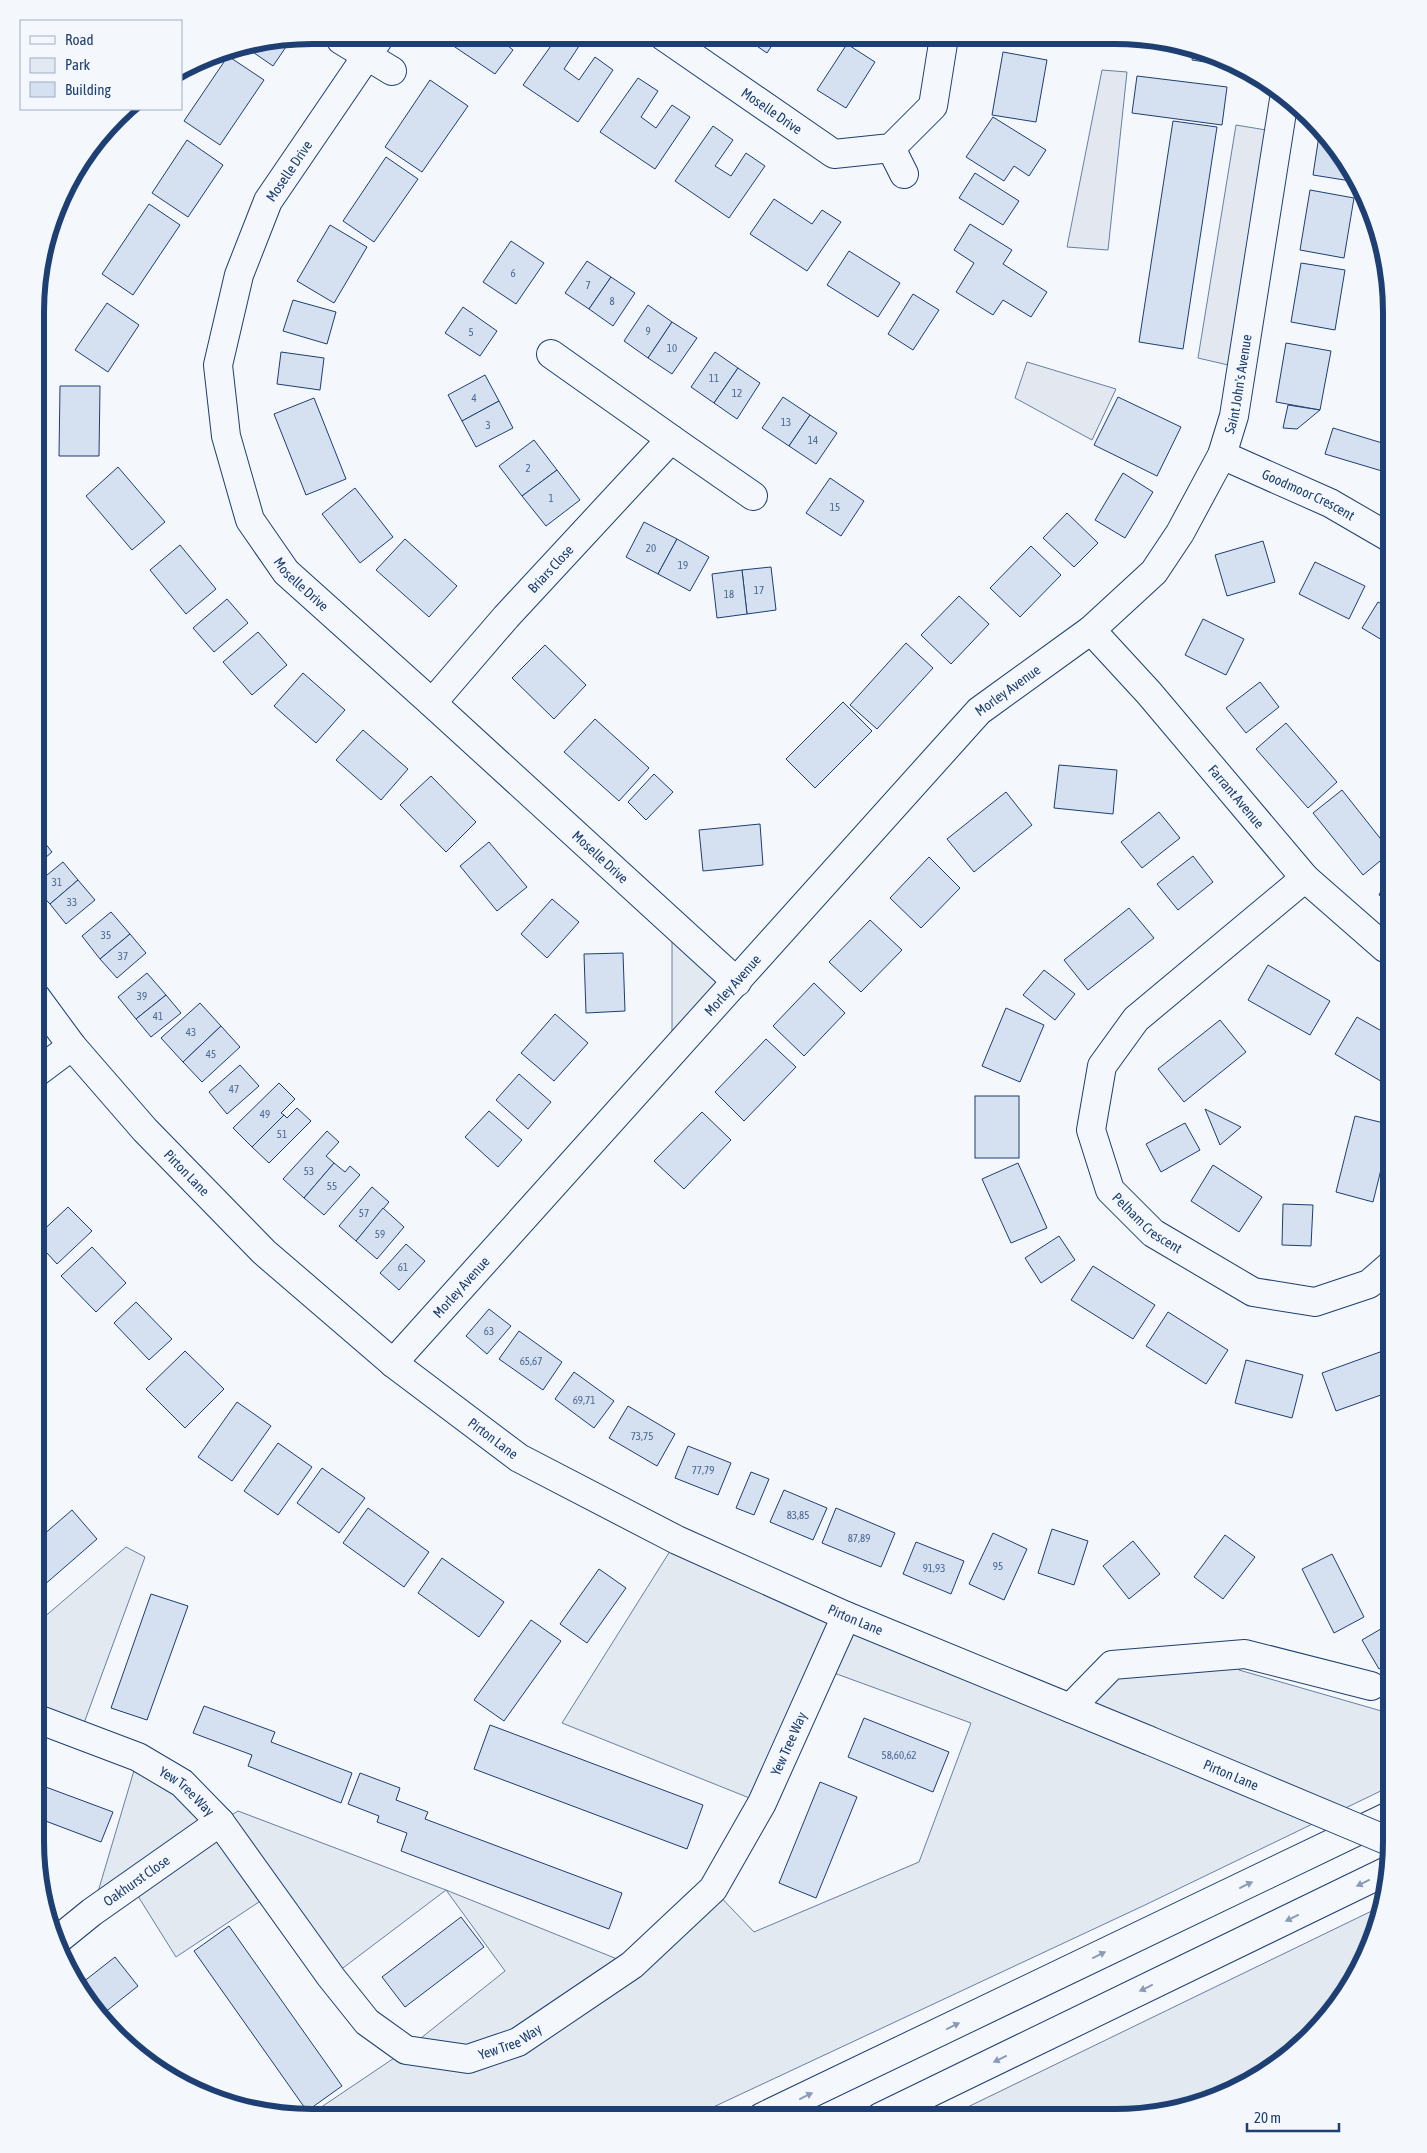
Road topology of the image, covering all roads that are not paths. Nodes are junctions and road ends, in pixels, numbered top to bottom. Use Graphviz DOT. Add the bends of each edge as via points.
graph roads {
  1 [pos="675,44"];
  2 [pos="943,44"];
  3 [pos="374,45"];
  4 [pos="392,70"];
  5 [pos="1283,103"];
  6 [pos="891,148"];
  7 [pos="904,174"];
  8 [pos="551,354"];
  9 [pos="672,439"];
  10 [pos="1222,455"];
  11 [pos="753,496"];
  12 [pos="1383,534"];
  13 [pos="1091,630"];
  14 [pos="432,703"];
  15 [pos="1305,878"];
  16 [pos="1383,946"];
  17 [pos="737,982"];
  18 [pos="44,1008"];
  19 [pos="72,1046"];
  20 [pos="44,1067"];
  21 [pos="1383,1272"];
  22 [pos="392,1363"];
  23 [pos="846,1616"];
  24 [pos="1371,1686"];
  25 [pos="1070,1708"];
  26 [pos="44,1721"];
  27 [pos="1383,1819"];
  28 [pos="220,1822"];
  29 [pos="1383,1839"];
  30 [pos="1381,1874"];
  31 [pos="61,1937"];
  32 [pos="779,2109"];
  33 [pos="896,2109"];
  1 -- 6 [label="main road, Moselle Drive" via="834,154"];
  2 -- 6 [label="main road" via="933,106"];
  3 -- 4 [label="main road"];
  3 -- 14 [label="main road, Moselle Drive" via="268,201 239,275 218,365 226,436 250,520 286,572"];
  5 -- 10 [label="main road, Saint John's Avenue" via="1234,416"];
  6 -- 7 [label="main road"];
  8 -- 9 [label="main road"];
  9 -- 11 [label="main road"];
  9 -- 14 [label="main road, Briars Close" via="506,617"];
  10 -- 12 [label="main road, Goodmoor Crescent" via="1330,503"];
  10 -- 13 [label="main road, Saint John's Avenue" via="1180,533 1154,572"];
  13 -- 15 [label="main road, Farrant Avenue" via="1149,693"];
  13 -- 17 [label="main road, Morley Avenue" via="979,711"];
  14 -- 17 [label="main road, Moselle Drive"];
  15 -- 16 [label="main road, Farrant Avenue"];
  15 -- 21 [label="main road, Pelham Crescent" via="1136,1019 1102,1066 1091,1130 1110,1190 1153,1233 1253,1292 1315,1302 1369,1284"];
  17 -- 22 [label="main road, Morley Avenue"];
  18 -- 19 [label="main road, Pirton Lane"];
  19 -- 20 [label="main road"];
  19 -- 22 [label="main road, Pirton Lane" via="145,1130 264,1252"];
  22 -- 23 [label="main road, Pirton Lane" via="519,1458 676,1540"];
  23 -- 25 [label="main road, Pirton Lane"];
  23 -- 28 [label="main road, Yew Tree Way" via="762,1803 713,1889 632,1965 518,2042 468,2059 406,2050 367,2022"];
  24 -- 25 [label="main road" via="1245,1654 1112,1665"];
  25 -- 29 [label="main road, Pirton Lane, bridge"];
  26 -- 28 [label="main road, Yew Tree Way" via="138,1757 182,1783"];
  32 -- 27 [label="main road, one-way"];
  28 -- 31 [label="main road, Oakhurst Close"];
  30 -- 33 [label="main road, one-way"];
}
